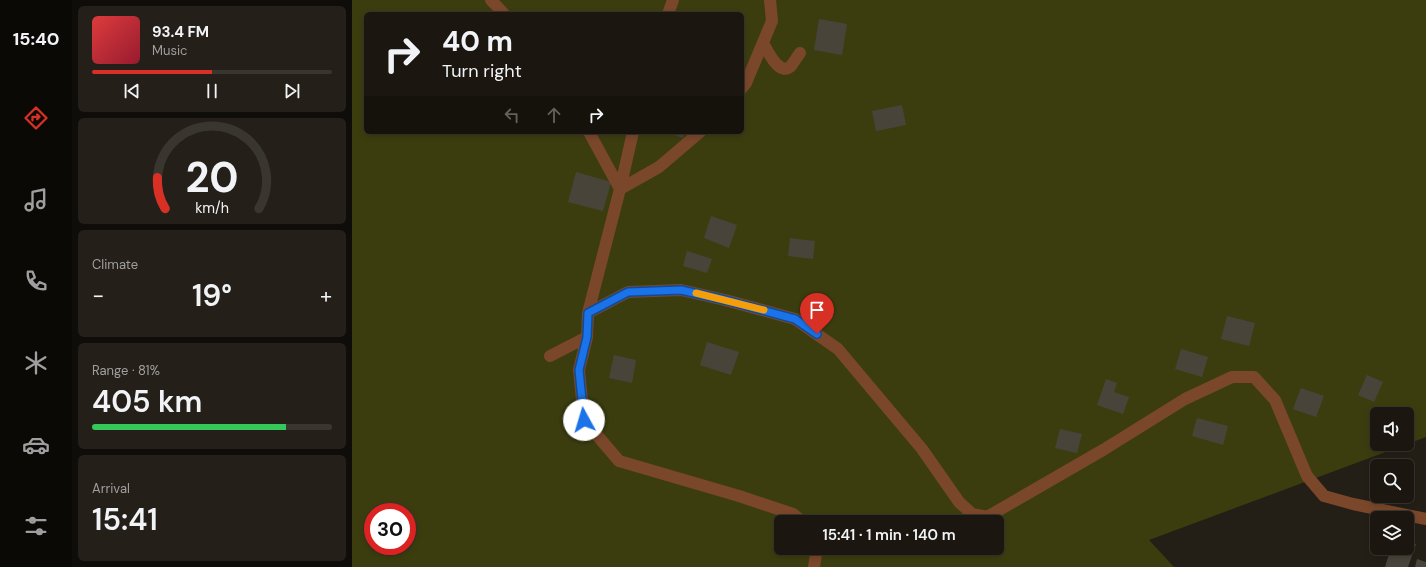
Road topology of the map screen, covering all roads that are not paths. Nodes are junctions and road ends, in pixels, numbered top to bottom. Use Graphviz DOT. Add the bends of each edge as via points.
graph roads {
  1 [pos="491,0"];
  2 [pos="672,0"];
  3 [pos="770,0"];
  4 [pos="502,12"];
  5 [pos="669,12"];
  6 [pos="763,43"];
  7 [pos="800,53"];
  8 [pos="744,86"];
  9 [pos="591,134"];
  10 [pos="634,134"];
  11 [pos="698,134"];
  12 [pos="620,189"];
  13 [pos="588,313"];
  14 [pos="587,337"];
  15 [pos="550,356"];
  16 [pos="794,515"];
  17 [pos="1426,519"];
  18 [pos="817,555"];
  19 [pos="814,567"];
  1 -- 4 [label="street"];
  2 -- 5 [label="street"];
  3 -- 6 [label="street" via="772,21"];
  6 -- 7 [label="street" via="778,66 784,69 790,67"];
  6 -- 8 [label="street"];
  9 -- 12 [label="street"];
  10 -- 12 [label="street"];
  11 -- 12 [label="street" via="659,167"];
  12 -- 13 [label="street"];
  13 -- 14 [label="street"];
  13 -- 17 [label="street" via="628,292 681,290 795,319 838,349 922,448 959,502 972,514 987,517 1185,399 1232,377 1254,377 1274,400 1307,476 1324,496"];
  14 -- 15 [label="street"];
  14 -- 16 [label="street" via="579,370 584,420 619,461"];
  18 -- 19 [label="street"];
}
